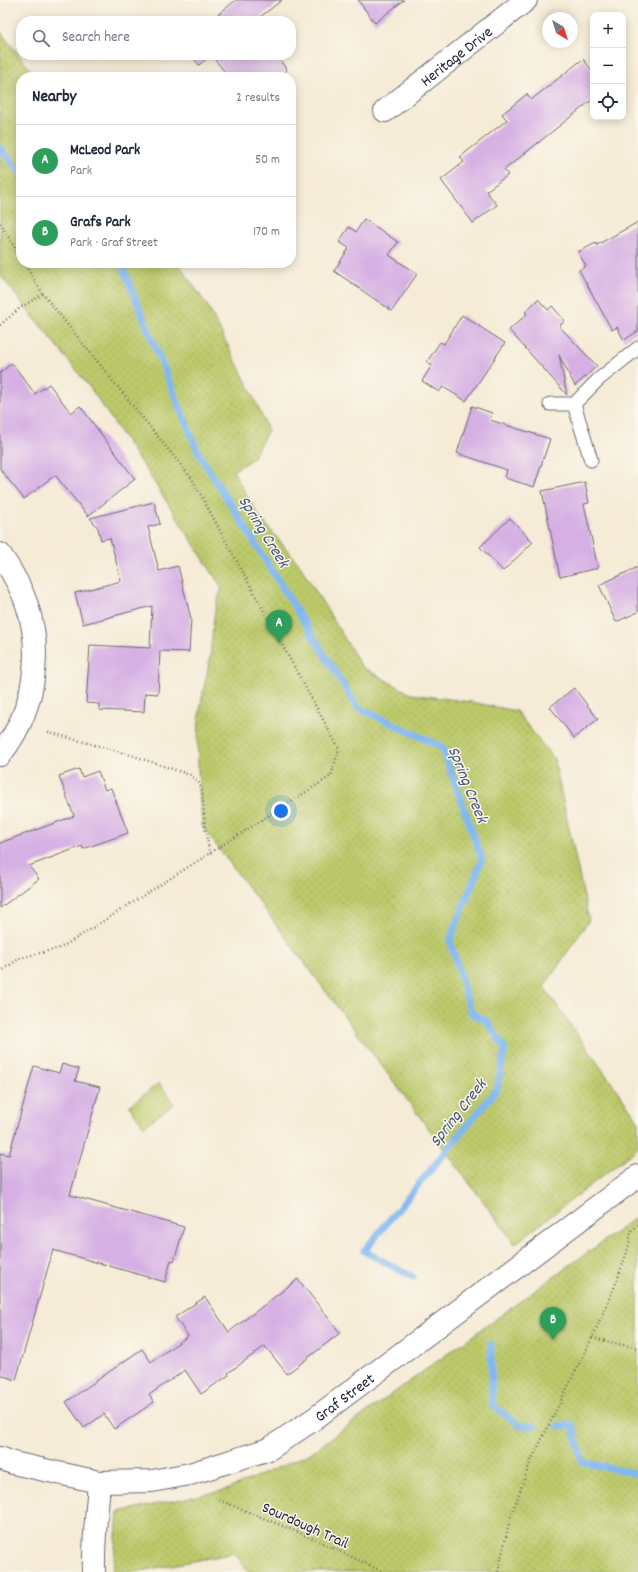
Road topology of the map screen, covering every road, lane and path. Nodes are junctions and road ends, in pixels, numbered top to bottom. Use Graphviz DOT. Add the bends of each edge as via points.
graph roads {
  1 [pos="526,0"];
  2 [pos="385,111"];
  3 [pos="0,223"];
  4 [pos="16,250"];
  5 [pos="27,268"];
  6 [pos="42,294"];
  7 [pos="0,325"];
  8 [pos="638,348"];
  9 [pos="550,404"];
  10 [pos="574,404"];
  11 [pos="590,460"];
  12 [pos="0,554"];
  13 [pos="48,732"];
  14 [pos="0,755"];
  15 [pos="210,854"];
  16 [pos="0,972"];
  17 [pos="638,1176"];
  18 [pos="638,1225"];
  19 [pos="592,1338"];
  20 [pos="638,1348"];
  21 [pos="0,1458"];
  22 [pos="99,1482"];
  23 [pos="219,1500"];
  24 [pos="94,1572"];
  25 [pos="383,1572"];
  26 [pos="498,1572"];
  1 -- 2 [label="street, Heritage Drive"];
  3 -- 4 [label="path"];
  5 -- 6 [label="path"];
  6 -- 7 [label="path"];
  6 -- 15 [label="path" via="192,479 339,749 331,776"];
  8 -- 10 [label="lane" via="599,379"];
  9 -- 10 [label="lane"];
  10 -- 11 [label="lane"];
  12 -- 14 [label="street" via="20,587 27,606 35,656 33,683 22,722"];
  13 -- 15 [label="path" via="190,774 198,781 202,790"];
  15 -- 16 [label="path" via="60,948 20,958"];
  17 -- 22 [label="street, Graf Street" via="269,1450 190,1474 152,1481"];
  18 -- 19 [label="path" via="631,1232 616,1283"];
  19 -- 20 [label="path"];
  19 -- 26 [label="path" via="530,1463 510,1519"];
  21 -- 22 [label="street, Graf Street"];
  22 -- 24 [label="street" via="93,1544"];
  23 -- 25 [label="path, Sourdough Trail" via="312,1538"];
}
